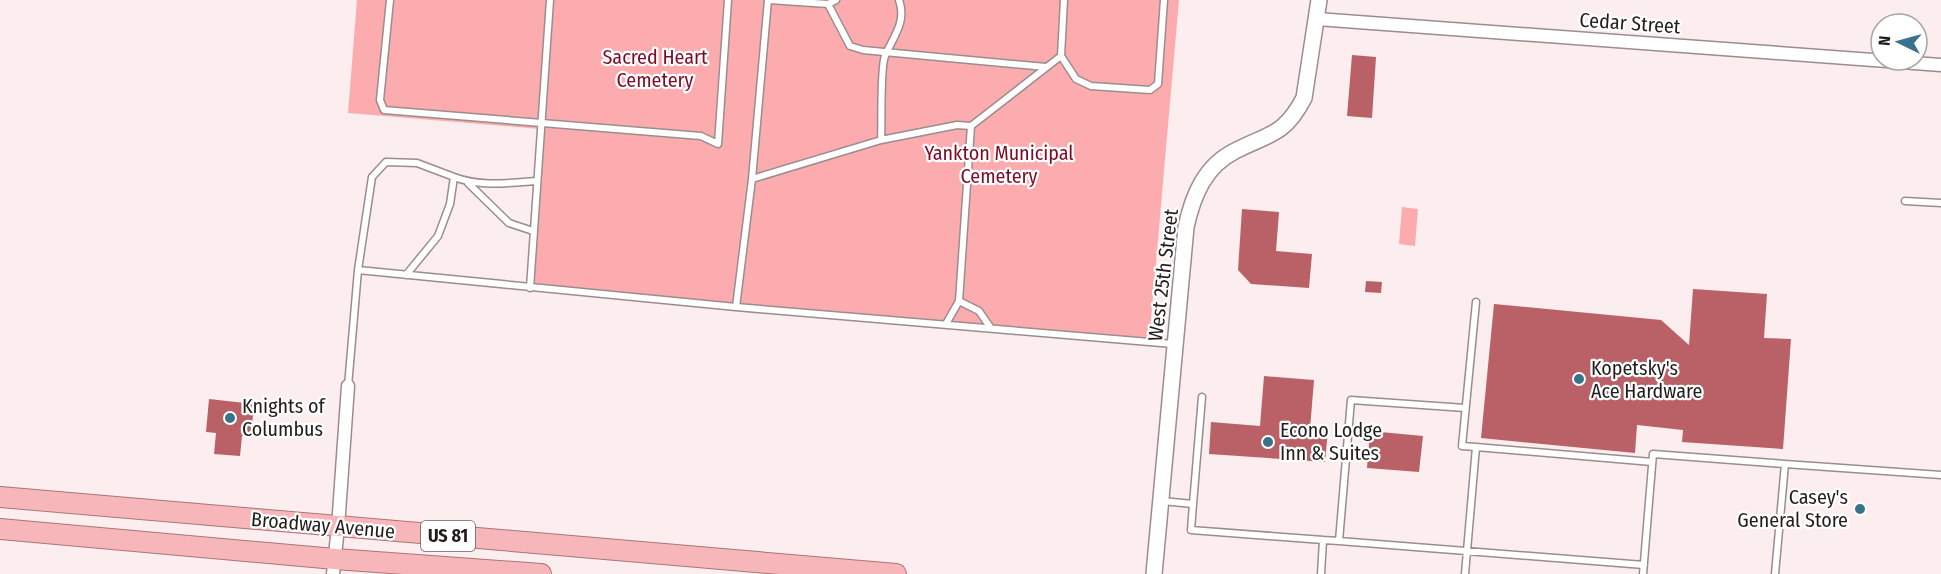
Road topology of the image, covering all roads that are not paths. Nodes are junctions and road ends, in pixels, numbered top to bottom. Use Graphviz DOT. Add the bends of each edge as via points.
graph roads {
  1 [pos="390,0"];
  2 [pos="550,0"];
  3 [pos="728,0"];
  4 [pos="769,0"];
  5 [pos="836,0"];
  6 [pos="899,0"];
  7 [pos="1064,0"];
  8 [pos="1164,0"];
  9 [pos="1319,0"];
  10 [pos="828,4"];
  11 [pos="1317,19"];
  12 [pos="888,51"];
  13 [pos="1061,56"];
  14 [pos="1941,65"];
  15 [pos="1046,67"];
  16 [pos="540,123"];
  17 [pos="971,126"];
  18 [pos="881,140"];
  19 [pos="454,177"];
  20 [pos="752,179"];
  21 [pos="537,181"];
  22 [pos="468,183"];
  23 [pos="1905,201"];
  24 [pos="1941,204"];
  25 [pos="533,231"];
  26 [pos="358,270"];
  27 [pos="406,275"];
  28 [pos="530,288"];
  29 [pos="959,301"];
  30 [pos="1476,303"];
  31 [pos="736,307"];
  32 [pos="946,324"];
  33 [pos="990,327"];
  34 [pos="1175,344"];
  35 [pos="348,386"];
  36 [pos="1202,397"];
  37 [pos="1466,408"];
  38 [pos="1476,447"];
  39 [pos="1652,462"];
  40 [pos="1785,464"];
  41 [pos="1941,475"];
  42 [pos="0,497"];
  43 [pos="1161,501"];
  44 [pos="1193,504"];
  45 [pos="338,527"];
  46 [pos="0,529"];
  47 [pos="1323,540"];
  48 [pos="1338,541"];
  49 [pos="1467,551"];
  50 [pos="1644,565"];
  51 [pos="334,567"];
  52 [pos="541,574"];
  53 [pos="896,574"];
  54 [pos="1154,574"];
  55 [pos="1321,574"];
  56 [pos="1465,574"];
  57 [pos="1643,574"];
  58 [pos="1775,574"];
  1 -- 16 [label="lane" via="380,100 384,110"];
  2 -- 16 [label="lane"];
  3 -- 16 [label="lane" via="718,144 701,136"];
  4 -- 10 [label="lane"];
  4 -- 20 [label="lane"];
  5 -- 10 [label="lane"];
  6 -- 12 [label="lane" via="903,19"];
  7 -- 13 [label="lane"];
  8 -- 13 [label="lane" via="1158,84 1150,90 1091,86 1076,78"];
  9 -- 11 [label="street, West 25th Street"];
  10 -- 12 [label="lane" via="850,46"];
  11 -- 14 [label="street, Cedar Street"];
  11 -- 34 [label="street, West 25th Street" via="1304,98 1288,124 1214,166 1197,190 1186,227"];
  12 -- 15 [label="lane"];
  12 -- 18 [label="lane" via="884,58"];
  13 -- 15 [label="lane"];
  15 -- 17 [label="lane"];
  16 -- 21 [label="lane"];
  17 -- 18 [label="lane" via="957,125"];
  17 -- 29 [label="lane"];
  18 -- 20 [label="lane"];
  19 -- 22 [label="lane"];
  19 -- 26 [label="lane" via="417,163 386,162 372,177"];
  19 -- 27 [label="lane" via="450,204 438,236"];
  20 -- 31 [label="lane"];
  21 -- 22 [label="lane"];
  21 -- 25 [label="lane"];
  22 -- 25 [label="lane" via="509,223"];
  23 -- 24 [label="lane"];
  25 -- 28 [label="lane"];
  26 -- 27 [label="lane"];
  26 -- 35 [label="lane"];
  27 -- 28 [label="lane"];
  28 -- 31 [label="lane"];
  29 -- 32 [label="lane"];
  29 -- 33 [label="lane" via="979,311"];
  30 -- 37 [label="lane"];
  31 -- 32 [label="lane"];
  32 -- 33 [label="lane"];
  33 -- 34 [label="lane"];
  34 -- 43 [label="street, West 25th Street"];
  35 -- 45 [label="street"];
  36 -- 44 [label="lane"];
  37 -- 38 [label="lane" via="1462,446"];
  37 -- 48 [label="lane" via="1351,400"];
  38 -- 39 [label="lane"];
  38 -- 49 [label="lane"];
  39 -- 40 [label="lane" via="1653,454"];
  39 -- 50 [label="lane"];
  40 -- 41 [label="lane"];
  40 -- 58 [label="lane"];
  42 -- 45 [label="highway, Broadway Avenue / US 81"];
  43 -- 44 [label="lane"];
  43 -- 54 [label="street, West 25th Street"];
  44 -- 47 [label="lane" via="1191,530"];
  45 -- 51 [label="street"];
  45 -- 53 [label="highway, Broadway Avenue / US 81"];
  46 -- 51 [label="highway, Broadway Avenue / US 81"];
  47 -- 48 [label="lane"];
  47 -- 55 [label="lane"];
  48 -- 49 [label="lane"];
  49 -- 50 [label="lane"];
  49 -- 56 [label="lane"];
  50 -- 57 [label="lane"];
  51 -- 52 [label="highway, Broadway Avenue / US 81"];
}
